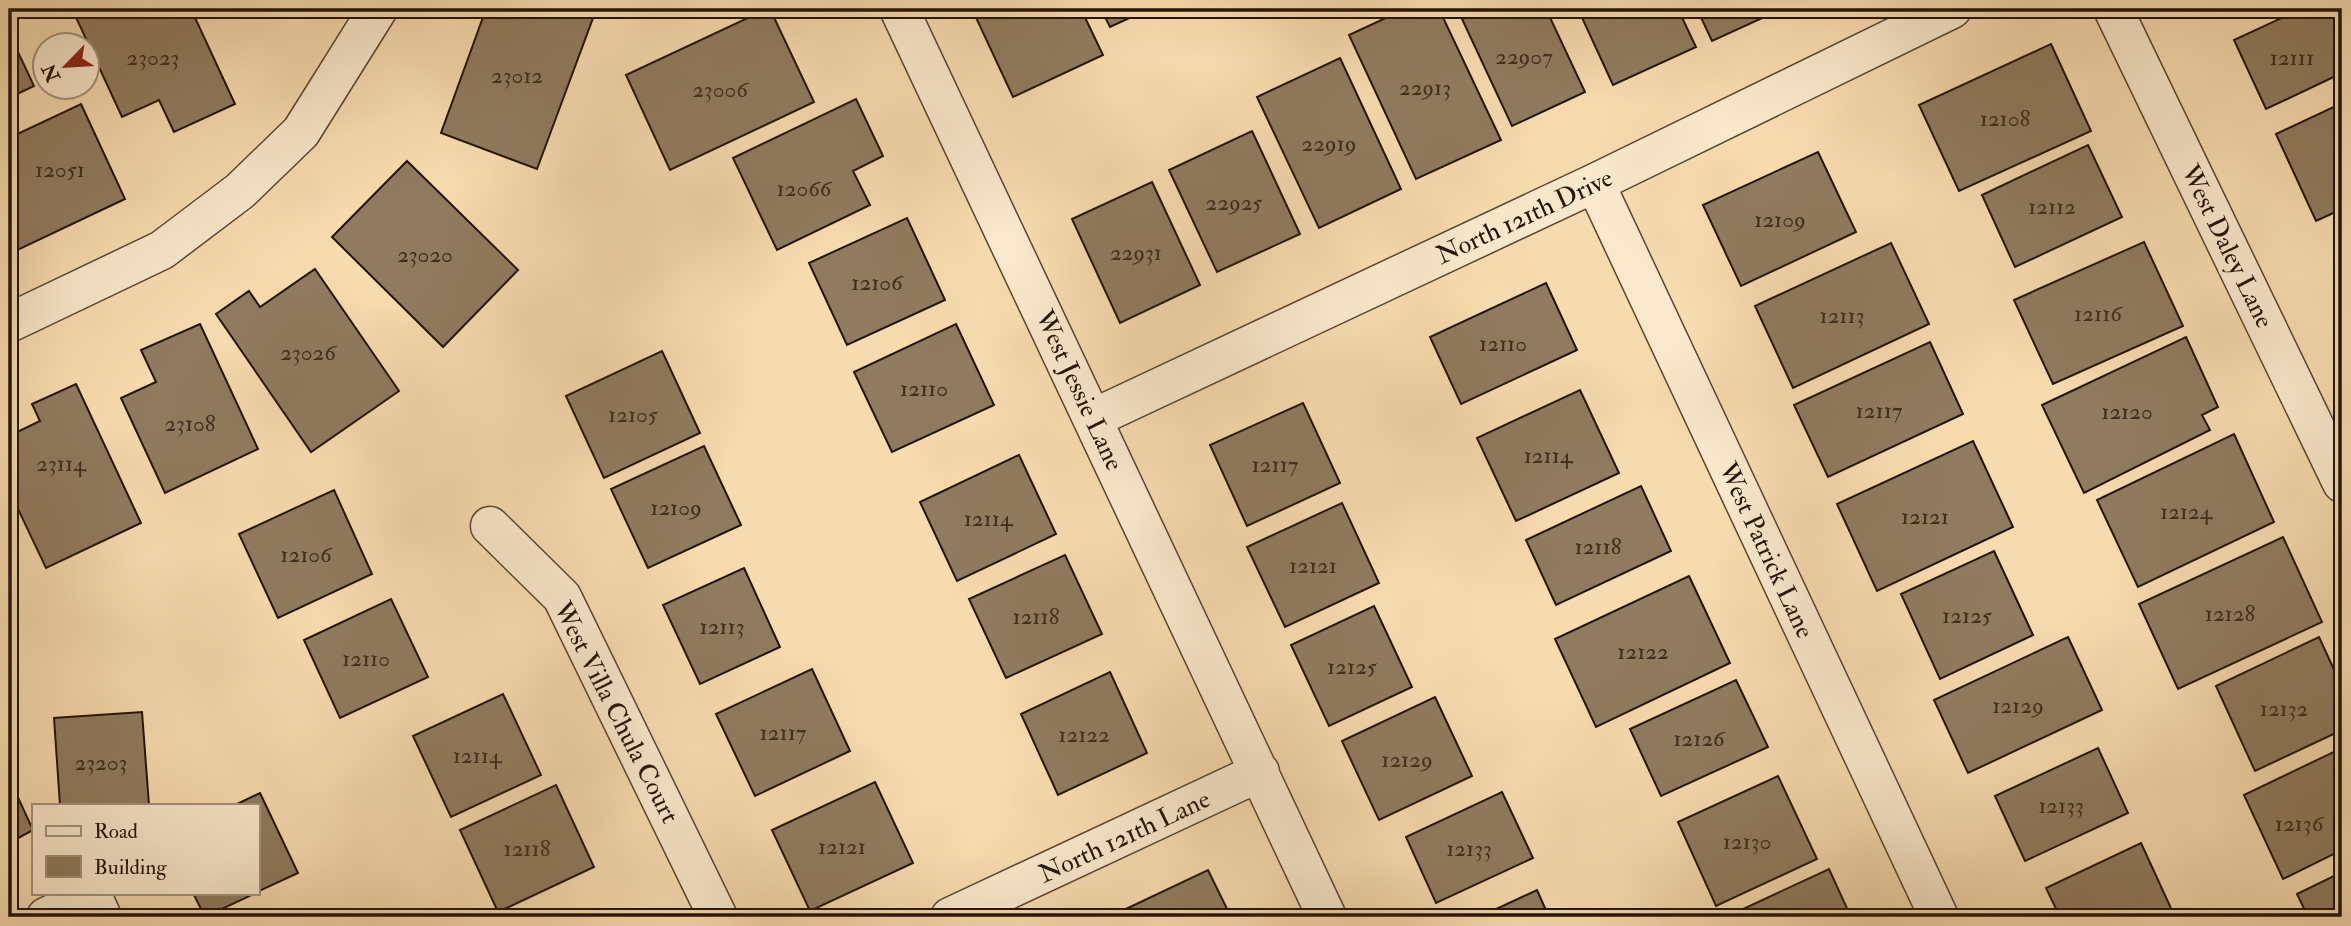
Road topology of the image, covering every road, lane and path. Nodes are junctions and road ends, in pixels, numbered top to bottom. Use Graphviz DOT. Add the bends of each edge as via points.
graph roads {
  1 [pos="378,9"];
  2 [pos="899,9"];
  3 [pos="1952,9"];
  4 [pos="2113,9"];
  5 [pos="1595,183"];
  6 [pos="9,323"];
  7 [pos="1094,418"];
  8 [pos="2342,484"];
  9 [pos="490,526"];
  10 [pos="1260,772"];
  11 [pos="97,906"];
  12 [pos="46,917"];
  13 [pos="718,917"];
  14 [pos="950,917"];
  15 [pos="1327,917"];
  16 [pos="1939,917"];
  1 -- 6 [label="street" via="301,132 240,191 162,250"];
  2 -- 7 [label="street, West Jessie Lane"];
  3 -- 5 [label="street, North 121th Drive"];
  4 -- 8 [label="street, West Daley Lane"];
  5 -- 7 [label="street, North 121th Drive"];
  5 -- 16 [label="street, West Patrick Lane"];
  7 -- 10 [label="street, West Jessie Lane"];
  9 -- 13 [label="street, West Villa Chula Court" via="562,597"];
  10 -- 14 [label="street, North 121th Lane"];
  10 -- 15 [label="street, West Jessie Lane"];
  11 -- 12 [label="street"];
}
